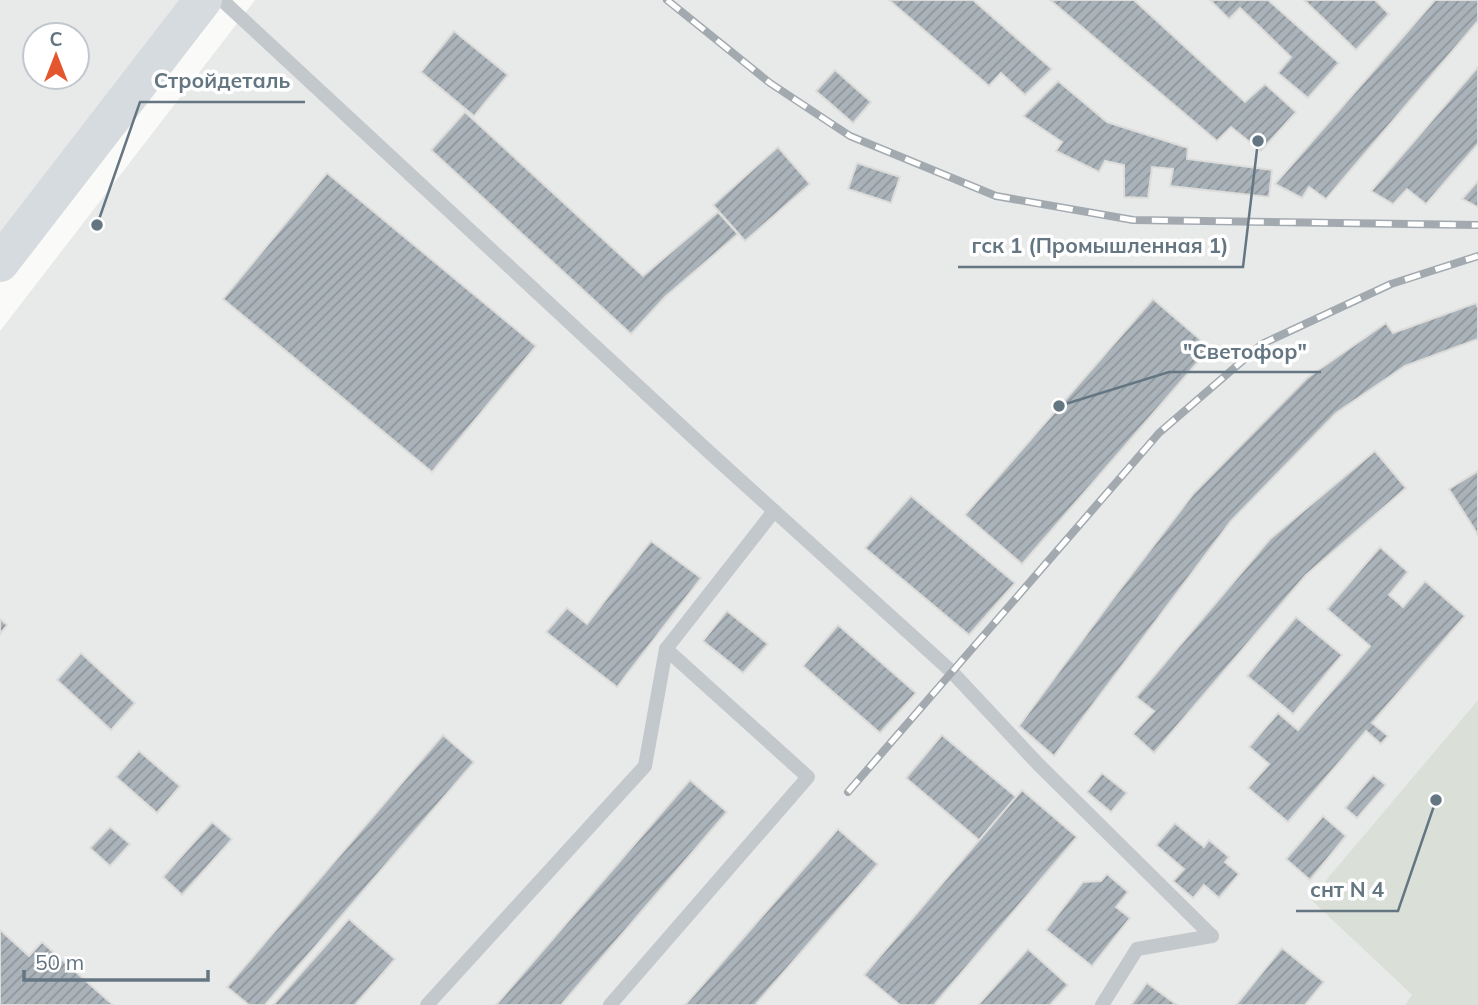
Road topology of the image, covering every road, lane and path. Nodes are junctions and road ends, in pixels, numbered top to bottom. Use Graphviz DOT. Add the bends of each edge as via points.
graph roads {
  1 [pos="203,0"];
  2 [pos="222,0"];
  3 [pos="0,263"];
  4 [pos="774,511"];
  5 [pos="666,649"];
  6 [pos="427,1005"];
  7 [pos="610,1005"];
  8 [pos="1102,1005"];
  1 -- 3 [label="main road"];
  2 -- 4 [label="lane"];
  4 -- 5 [label="lane"];
  4 -- 8 [label="lane" via="951,671 1212,936 1137,949"];
  5 -- 6 [label="lane" via="645,766"];
  5 -- 7 [label="lane" via="808,777"];
}
